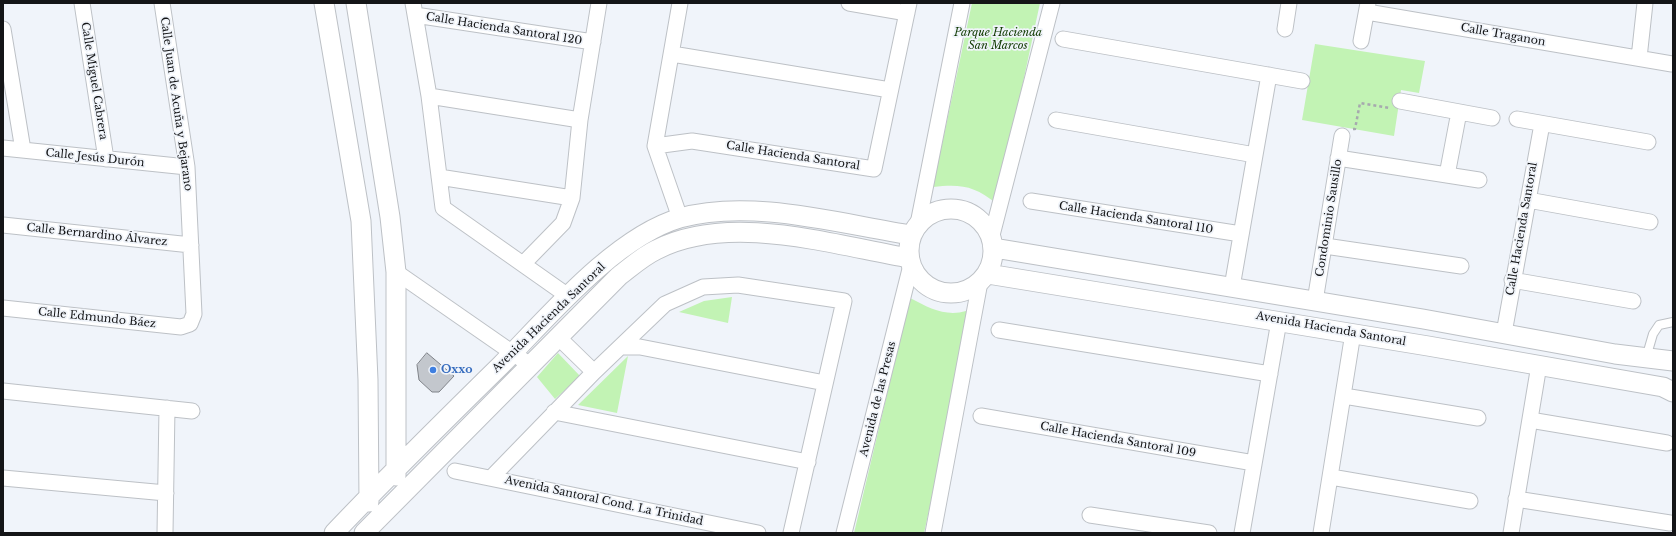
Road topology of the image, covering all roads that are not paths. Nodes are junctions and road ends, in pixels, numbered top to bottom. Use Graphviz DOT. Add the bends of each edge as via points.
graph roads {
  1 [pos="82,3"];
  2 [pos="162,3"];
  3 [pos="324,3"];
  4 [pos="356,3"];
  5 [pos="599,3"];
  6 [pos="680,3"];
  7 [pos="849,3"];
  8 [pos="962,3"];
  9 [pos="1052,3"];
  10 [pos="1289,3"];
  11 [pos="1645,3"];
  12 [pos="1367,7"];
  13 [pos="908,8"];
  14 [pos="414,9"];
  15 [pos="3,29"];
  16 [pos="1285,29"];
  17 [pos="1063,39"];
  18 [pos="1362,41"];
  19 [pos="593,42"];
  20 [pos="672,54"];
  21 [pos="1639,58"];
  22 [pos="1672,64"];
  23 [pos="1269,75"];
  24 [pos="1302,81"];
  25 [pos="890,90"];
  26 [pos="429,96"];
  27 [pos="1400,101"];
  28 [pos="1459,112"];
  29 [pos="1492,118"];
  30 [pos="1517,119"];
  31 [pos="580,120"];
  32 [pos="1056,120"];
  33 [pos="1542,124"];
  34 [pos="1342,136"];
  35 [pos="1648,142"];
  36 [pos="655,146"];
  37 [pos="3,148"];
  38 [pos="23,150"];
  39 [pos="1255,155"];
  40 [pos="1338,158"];
  41 [pos="106,159"];
  42 [pos="186,167"];
  43 [pos="1447,175"];
  44 [pos="439,177"];
  45 [pos="1479,180"];
  46 [pos="572,198"];
  47 [pos="1528,200"];
  48 [pos="1032,201"];
  49 [pos="680,218"];
  50 [pos="1650,222"];
  51 [pos="3,225"];
  52 [pos="915,230"];
  53 [pos="1241,234"];
  54 [pos="993,242"];
  55 [pos="191,245"];
  56 [pos="1325,246"];
  57 [pos="910,262"];
  58 [pos="523,264"];
  59 [pos="1461,266"];
  60 [pos="1137,271"];
  61 [pos="396,272"];
  62 [pos="984,278"];
  63 [pos="1512,280"];
  64 [pos="1232,287"];
  65 [pos="568,296"];
  66 [pos="1134,296"];
  67 [pos="1315,301"];
  68 [pos="1633,301"];
  69 [pos="3,308"];
  70 [pos="1279,320"];
  71 [pos="1673,322"];
  72 [pos="190,324"];
  73 [pos="1447,324"];
  74 [pos="999,330"];
  75 [pos="1353,333"];
  76 [pos="1504,333"];
  77 [pos="558,337"];
  78 [pos="620,347"];
  79 [pos="1446,349"];
  80 [pos="512,353"];
  81 [pos="1646,358"];
  82 [pos="1673,361"];
  83 [pos="530,365"];
  84 [pos="1539,365"];
  85 [pos="594,372"];
  86 [pos="1270,374"];
  87 [pos="825,383"];
  88 [pos="3,391"];
  89 [pos="1673,392"];
  90 [pos="1344,396"];
  91 [pos="167,408"];
  92 [pos="192,410"];
  93 [pos="554,412"];
  94 [pos="981,416"];
  95 [pos="1478,418"];
  96 [pos="1530,420"];
  97 [pos="1667,443"];
  98 [pos="808,462"];
  99 [pos="1254,463"];
  100 [pos="396,469"];
  101 [pos="455,470"];
  102 [pos="1330,477"];
  103 [pos="3,478"];
  104 [pos="491,478"];
  105 [pos="166,493"];
  106 [pos="369,496"];
  107 [pos="396,499"];
  108 [pos="1516,499"];
  109 [pos="1470,501"];
  110 [pos="1090,515"];
  111 [pos="1670,522"];
  112 [pos="367,530"];
  113 [pos="165,533"];
  114 [pos="334,533"];
  115 [pos="758,533"];
  116 [pos="791,533"];
  117 [pos="844,533"];
  118 [pos="933,533"];
  119 [pos="1209,533"];
  120 [pos="1242,533"];
  121 [pos="1321,533"];
  122 [pos="1511,533"];
  1 -- 41 [label="street, Calle Miguel Cabrera"];
  2 -- 42 [label="street, Calle Juan de Acuña y Bejarano"];
  3 -- 106 [label="street" via="361,221 368,380"];
  4 -- 61 [label="street" via="390,217"];
  5 -- 19 [label="street, Calle Hacienda Santoral 120"];
  6 -- 20 [label="street"];
  7 -- 13 [label="street, Calle Hacienda Santoral"];
  8 -- 52 [label="street"];
  9 -- 54 [label="street"];
  10 -- 16 [label="street"];
  11 -- 21 [label="street"];
  12 -- 18 [label="street"];
  12 -- 21 [label="street, Calle Traganon"];
  13 -- 25 [label="street, Calle Hacienda Santoral"];
  14 -- 19 [label="street, Calle Hacienda Santoral 120"];
  14 -- 26 [label="street, Calle Hacienda Santoral 120"];
  15 -- 38 [label="street"];
  17 -- 23 [label="street"];
  19 -- 31 [label="street, Calle Hacienda Santoral 120"];
  20 -- 25 [label="street"];
  20 -- 36 [label="street"];
  21 -- 22 [label="street, Calle Traganon"];
  23 -- 24 [label="street"];
  23 -- 39 [label="street"];
  25 -- 36 [label="street, Calle Hacienda Santoral" via="874,169 692,141"];
  26 -- 31 [label="street"];
  26 -- 44 [label="street, Calle Hacienda Santoral 120"];
  27 -- 28 [label="street"];
  28 -- 29 [label="street"];
  28 -- 43 [label="street"];
  30 -- 33 [label="street"];
  31 -- 46 [label="street, Calle Hacienda Santoral 120"];
  32 -- 39 [label="street"];
  33 -- 35 [label="street"];
  33 -- 47 [label="street, Calle Hacienda Santoral"];
  34 -- 40 [label="street, Condominio Sausillo"];
  36 -- 49 [label="street"];
  37 -- 38 [label="street, Calle Jesús Durón"];
  38 -- 41 [label="street, Calle Jesús Durón"];
  39 -- 53 [label="street"];
  40 -- 43 [label="street"];
  40 -- 56 [label="street, Condominio Sausillo"];
  41 -- 42 [label="street, Calle Jesús Durón"];
  42 -- 55 [label="street, Calle Juan de Acuña y Bejarano"];
  43 -- 45 [label="street"];
  44 -- 46 [label="street"];
  44 -- 58 [label="street, Calle Hacienda Santoral 120" via="442,208"];
  46 -- 58 [label="street, Calle Hacienda Santoral 120" via="563,223"];
  47 -- 50 [label="street"];
  47 -- 63 [label="street, Calle Hacienda Santoral"];
  48 -- 53 [label="street, Calle Hacienda Santoral 110"];
  49 -- 52 [label="street, Avenida Hacienda Santoral" via="716,213 776,212"];
  49 -- 65 [label="street, Avenida Hacienda Santoral" via="658,227 620,250"];
  51 -- 55 [label="street, Calle Bernardino Álvarez"];
  52 -- 54 [label="street" via="929,214 943,209 958,208 972,213 984,223"];
  52 -- 57 [label="street"];
  53 -- 64 [label="street"];
  54 -- 60 [label="street"];
  54 -- 62 [label="street" via="994,257"];
  55 -- 72 [label="street, Calle Juan de Acuña y Bejarano" via="194,314"];
  56 -- 59 [label="street"];
  56 -- 67 [label="street, Condominio Sausillo"];
  57 -- 62 [label="street" via="920,279 933,289 950,293 966,291"];
  57 -- 77 [label="street, Avenida Hacienda Santoral" via="795,238 744,231 691,237 656,250 619,276"];
  57 -- 117 [label="street, Avenida de las Presas"];
  58 -- 65 [label="street, Calle Hacienda Santoral 120"];
  60 -- 64 [label="street"];
  60 -- 66 [label="street"];
  61 -- 80 [label="street"];
  61 -- 100 [label="street"];
  62 -- 66 [label="street, Avenida Hacienda Santoral"];
  62 -- 118 [label="street"];
  63 -- 68 [label="street"];
  63 -- 76 [label="street, Calle Hacienda Santoral"];
  64 -- 67 [label="street"];
  65 -- 80 [label="street, Avenida Hacienda Santoral"];
  66 -- 70 [label="street, Avenida Hacienda Santoral"];
  67 -- 73 [label="street"];
  69 -- 72 [label="street, Calle Edmundo Báez" via="181,327"];
  70 -- 75 [label="street, Avenida Hacienda Santoral"];
  70 -- 86 [label="street"];
  71 -- 81 [label="lane" via="1659,325 1653,334"];
  73 -- 76 [label="street"];
  73 -- 79 [label="street"];
  74 -- 86 [label="street"];
  75 -- 79 [label="street, Avenida Hacienda Santoral"];
  75 -- 90 [label="street"];
  76 -- 81 [label="street"];
  77 -- 83 [label="street, Avenida Hacienda Santoral"];
  77 -- 85 [label="street"];
  78 -- 85 [label="street, Avenida Santoral Cond. La Trinidad"];
  78 -- 87 [label="street" via="640,347"];
  78 -- 87 [label="street, Avenida Santoral Cond. La Trinidad" via="665,304 703,287 738,285 844,301"];
  79 -- 84 [label="street, Avenida Hacienda Santoral"];
  80 -- 83 [label="street"];
  80 -- 100 [label="street, Avenida Hacienda Santoral"];
  81 -- 82 [label="street"];
  83 -- 107 [label="street, Avenida Hacienda Santoral"];
  84 -- 89 [label="street, Avenida Hacienda Santoral" via="1662,387"];
  84 -- 96 [label="street"];
  85 -- 93 [label="street, Avenida Santoral Cond. La Trinidad"];
  86 -- 99 [label="street"];
  87 -- 98 [label="street, Avenida Santoral Cond. La Trinidad"];
  88 -- 91 [label="street"];
  90 -- 95 [label="street"];
  90 -- 102 [label="street"];
  91 -- 92 [label="street"];
  91 -- 105 [label="street"];
  93 -- 98 [label="street"];
  93 -- 104 [label="street, Avenida Santoral Cond. La Trinidad"];
  94 -- 99 [label="street, Calle Hacienda Santoral 109"];
  96 -- 97 [label="street"];
  96 -- 108 [label="street"];
  98 -- 116 [label="street, Avenida Santoral Cond. La Trinidad"];
  99 -- 120 [label="street"];
  100 -- 106 [label="street, Avenida Hacienda Santoral"];
  100 -- 107 [label="street"];
  101 -- 104 [label="street"];
  102 -- 109 [label="street"];
  102 -- 121 [label="street"];
  103 -- 105 [label="street"];
  104 -- 115 [label="street, Avenida Santoral Cond. La Trinidad"];
  105 -- 113 [label="street"];
  106 -- 112 [label="street"];
  106 -- 114 [label="street, Avenida Hacienda Santoral"];
  107 -- 112 [label="street, Avenida Hacienda Santoral"];
  108 -- 111 [label="street"];
  108 -- 122 [label="street"];
  110 -- 119 [label="street"];
}
